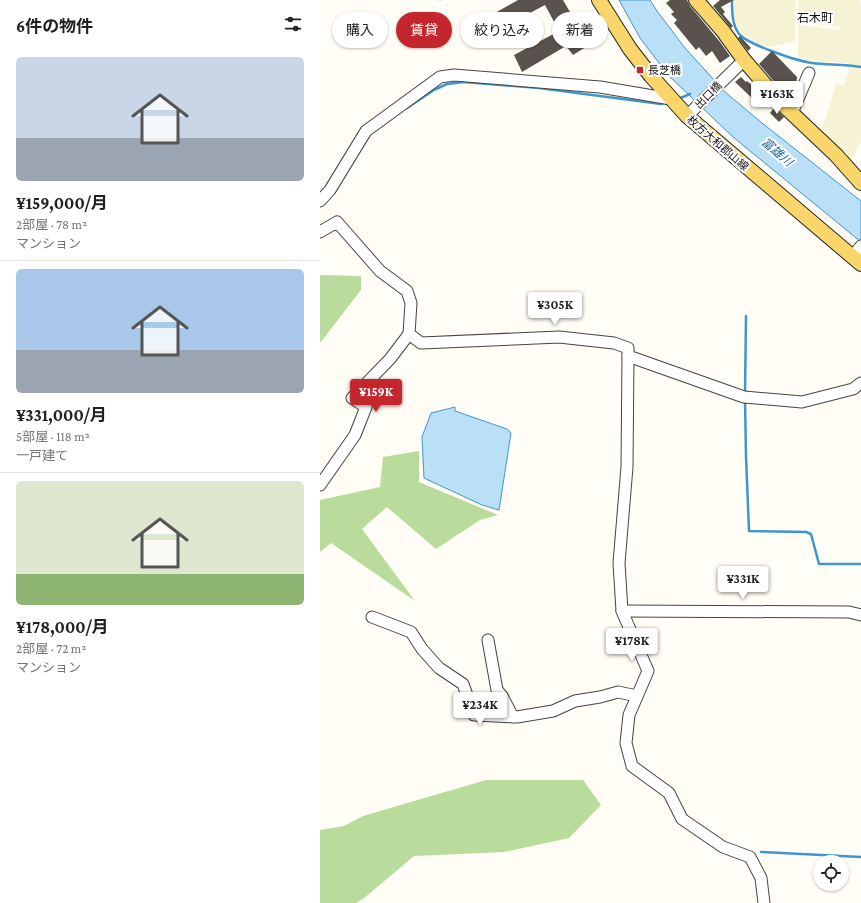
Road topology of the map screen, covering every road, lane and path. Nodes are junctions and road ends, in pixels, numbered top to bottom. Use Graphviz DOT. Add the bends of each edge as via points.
graph roads {
  1 [pos="599,0"];
  2 [pos="696,0"];
  3 [pos="744,60"];
  4 [pos="809,73"];
  5 [pos="671,99"];
  6 [pos="792,113"];
  7 [pos="690,114"];
  8 [pos="861,183"];
  9 [pos="320,201"];
  10 [pos="320,232"];
  11 [pos="858,254"];
  12 [pos="409,334"];
  13 [pos="628,356"];
  14 [pos="861,383"];
  15 [pos="320,485"];
  16 [pos="622,611"];
  17 [pos="861,615"];
  18 [pos="372,617"];
  19 [pos="488,640"];
  20 [pos="637,696"];
  21 [pos="513,717"];
  22 [pos="764,903"];
  1 -- 5 [label="main road, 枚方大和郡山線" via="630,49"];
  2 -- 3 [label="main road"];
  3 -- 6 [label="main road"];
  3 -- 7 [label="street, 出口橋"];
  4 -- 6 [label="street"];
  5 -- 7 [label="main road, 枚方大和郡山線"];
  5 -- 9 [label="street" via="600,87 454,75 440,77 366,131 330,190"];
  6 -- 8 [label="main road"];
  7 -- 11 [label="main road, 枚方大和郡山線"];
  10 -- 12 [label="street" via="337,222 380,271 407,291 411,303"];
  12 -- 13 [label="street" via="421,343 559,337 614,343 628,348"];
  12 -- 15 [label="street" via="390,359 352,398 366,407 354,435"];
  13 -- 14 [label="street" via="744,398 802,402 853,388"];
  13 -- 16 [label="street" via="627,467 619,564"];
  16 -- 17 [label="street" via="850,612"];
  16 -- 20 [label="street" via="648,671"];
  18 -- 21 [label="street" via="411,632 439,668 463,684 474,715"];
  19 -- 21 [label="street" via="497,690"];
  20 -- 21 [label="street" via="618,692 575,700 553,711"];
  20 -- 22 [label="street" via="629,715 626,743 632,766 669,792 682,819 723,847 750,857 761,878"];
}
